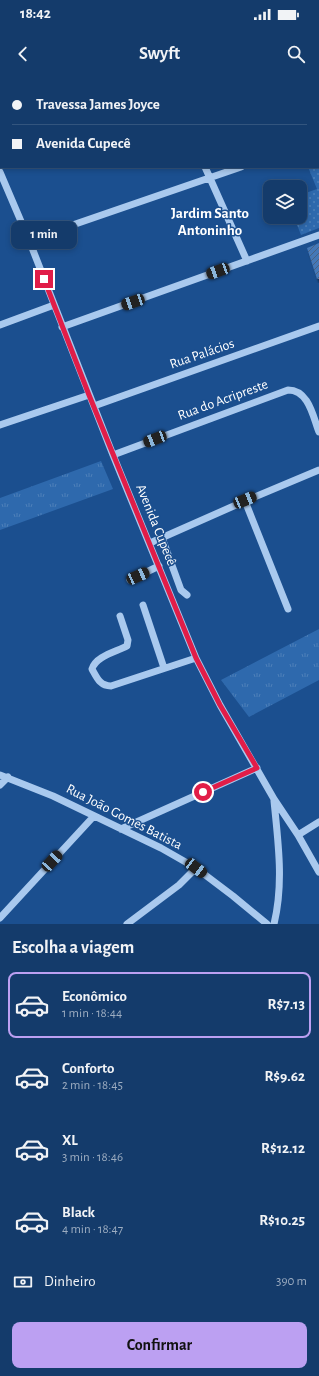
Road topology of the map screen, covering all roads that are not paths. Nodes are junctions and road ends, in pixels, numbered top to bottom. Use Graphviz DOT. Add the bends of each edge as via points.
graph roads {
  1 [pos="205,168"];
  2 [pos="238,168"];
  3 [pos="0,172"];
  4 [pos="210,178"];
  5 [pos="319,235"];
  6 [pos="29,240"];
  7 [pos="247,261"];
  8 [pos="54,305"];
  9 [pos="0,325"];
  10 [pos="319,326"];
  11 [pos="62,327"];
  12 [pos="89,395"];
  13 [pos="94,406"];
  14 [pos="0,425"];
  15 [pos="319,432"];
  16 [pos="113,455"];
  17 [pos="319,470"];
  18 [pos="245,500"];
  19 [pos="162,538"];
  20 [pos="150,543"];
  21 [pos="159,566"];
  22 [pos="130,580"];
  23 [pos="187,595"];
  24 [pos="143,605"];
  25 [pos="288,609"];
  26 [pos="120,616"];
  27 [pos="196,658"];
  28 [pos="164,668"];
  29 [pos="257,768"];
  30 [pos="0,775"];
  31 [pos="8,777"];
  32 [pos="0,785"];
  33 [pos="274,799"];
  34 [pos="94,816"];
  35 [pos="319,822"];
  36 [pos="121,829"];
  37 [pos="298,835"];
  38 [pos="196,868"];
  39 [pos="319,872"];
  40 [pos="0,918"];
  41 [pos="127,924"];
  42 [pos="267,924"];
  43 [pos="274,924"];
  1 -- 4 [label="street"];
  2 -- 4 [label="street"];
  3 -- 6 [label="street, Avenida Cupecê"];
  4 -- 6 [label="street"];
  4 -- 7 [label="street"];
  5 -- 7 [label="street"];
  6 -- 8 [label="street, Avenida Cupecê"];
  7 -- 11 [label="street"];
  8 -- 9 [label="street"];
  8 -- 11 [label="street, Avenida Cupecê"];
  10 -- 13 [label="street, Rua Palácios"];
  11 -- 12 [label="street, Avenida Cupecê"];
  12 -- 13 [label="street, Avenida Cupecê"];
  12 -- 14 [label="street"];
  13 -- 16 [label="street, Avenida Cupecê"];
  15 -- 16 [label="street, Rua do Acripreste" via="304,396 288,390"];
  16 -- 20 [label="street, Avenida Cupecê"];
  17 -- 18 [label="street"];
  18 -- 19 [label="street"];
  18 -- 25 [label="street"];
  19 -- 20 [label="street"];
  19 -- 23 [label="street" via="181,590"];
  20 -- 21 [label="street, Avenida Cupecê"];
  21 -- 22 [label="street"];
  21 -- 27 [label="street, Avenida Cupecê"];
  24 -- 28 [label="street"];
  26 -- 28 [label="street" via="128,640 127,646 94,664 92,669 100,684 111,686"];
  27 -- 28 [label="street"];
  27 -- 29 [label="street, Avenida Cupecê"];
  29 -- 33 [label="street, Avenida Cupecê"];
  29 -- 36 [label="street"];
  30 -- 31 [label="street, Rua João Gomes Batista"];
  31 -- 32 [label="street"];
  31 -- 34 [label="street, Rua João Gomes Batista"];
  33 -- 37 [label="street, Avenida Cupecê"];
  33 -- 43 [label="street" via="280,866 278,908"];
  34 -- 36 [label="street, Rua João Gomes Batista"];
  34 -- 40 [label="street"];
  35 -- 37 [label="street"];
  36 -- 38 [label="street, Rua João Gomes Batista" via="162,848"];
  37 -- 39 [label="street, Avenida Cupecê"];
  38 -- 41 [label="street" via="179,885"];
  38 -- 42 [label="street, Rua João Gomes Batista"];
}
